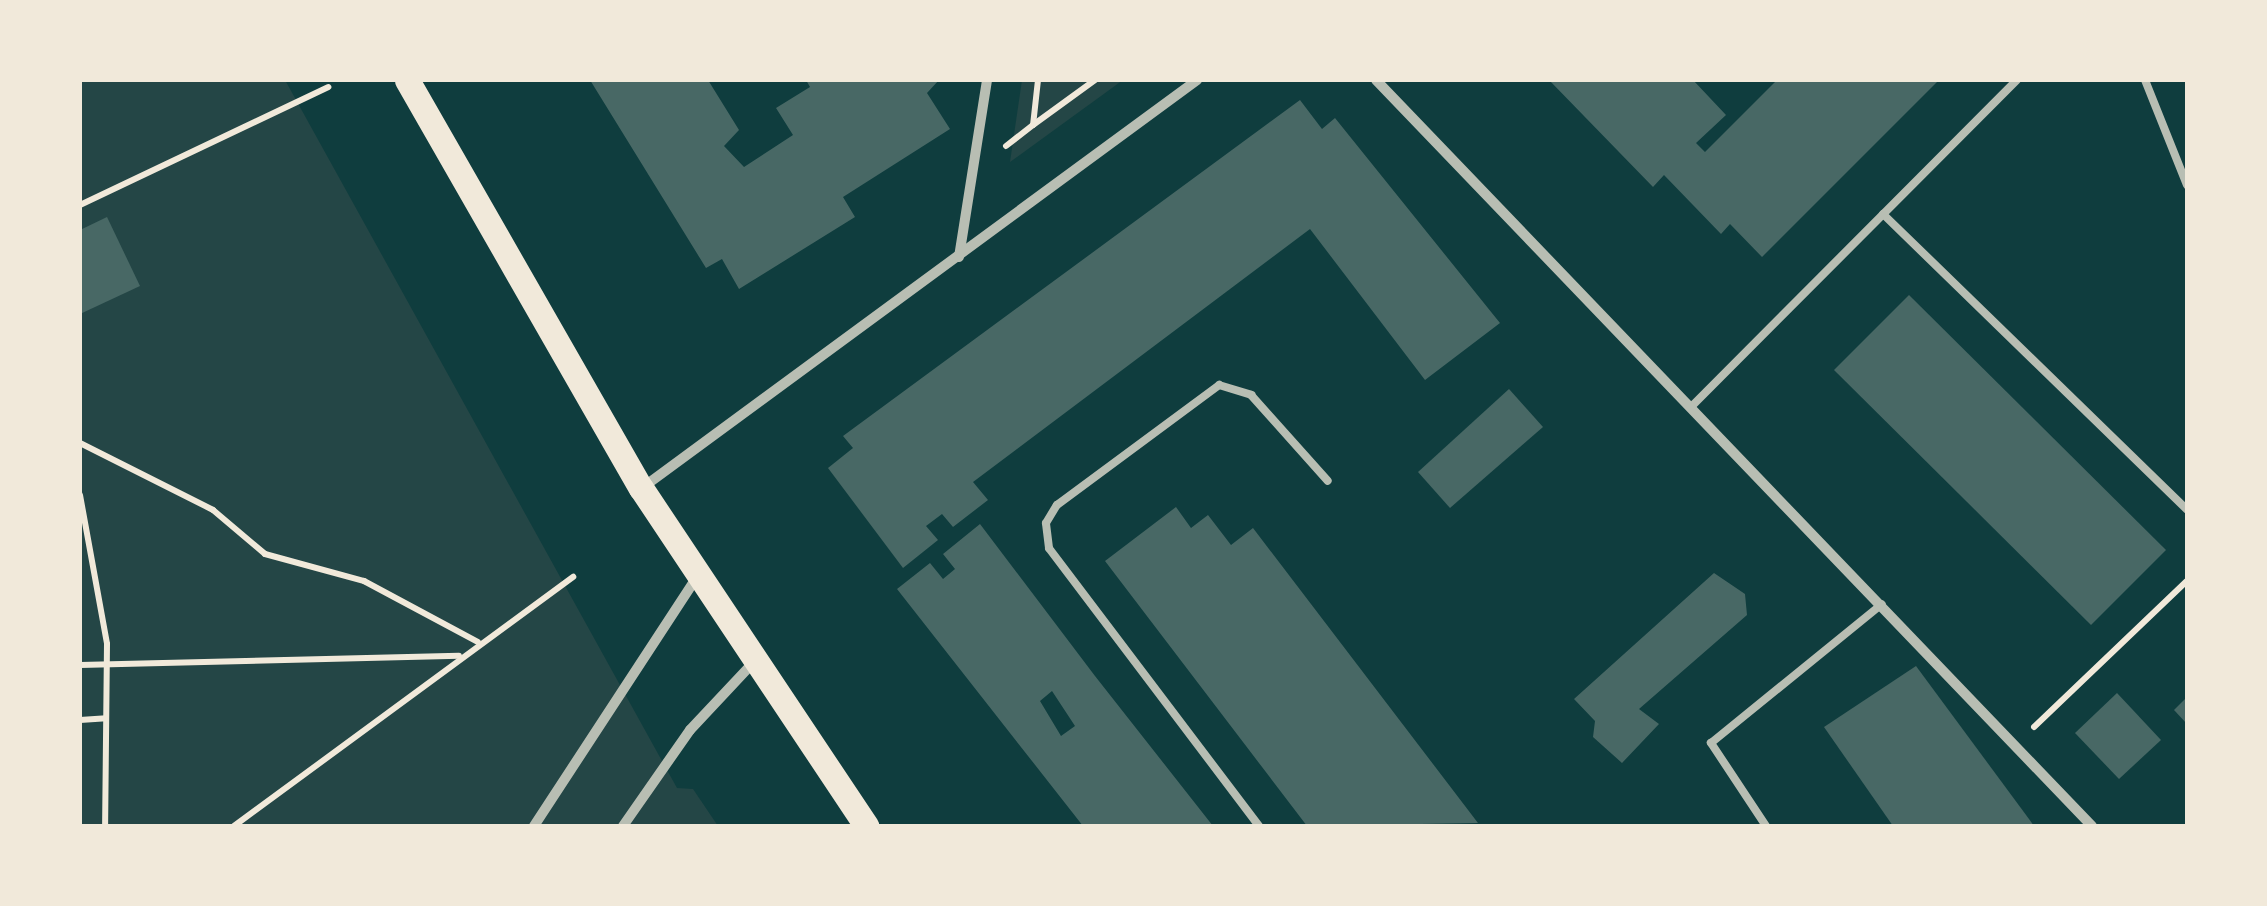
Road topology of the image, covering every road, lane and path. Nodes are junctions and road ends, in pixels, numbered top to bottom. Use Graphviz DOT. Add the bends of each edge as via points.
graph roads {
  1 [pos="406,80"];
  2 [pos="987,80"];
  3 [pos="1038,80"];
  4 [pos="1095,80"];
  5 [pos="1197,80"];
  6 [pos="1376,80"];
  7 [pos="2017,80"];
  8 [pos="2145,80"];
  9 [pos="328,87"];
  10 [pos="2187,184"];
  11 [pos="80,205"];
  12 [pos="1884,214"];
  13 [pos="959,257"];
  14 [pos="1692,406"];
  15 [pos="80,443"];
  16 [pos="1328,481"];
  17 [pos="641,488"];
  18 [pos="80,495"];
  19 [pos="2187,510"];
  20 [pos="573,577"];
  21 [pos="697,577"];
  22 [pos="2187,581"];
  23 [pos="1882,604"];
  24 [pos="478,642"];
  25 [pos="459,656"];
  26 [pos="753,662"];
  27 [pos="80,664"];
  28 [pos="107,665"];
  29 [pos="106,718"];
  30 [pos="80,720"];
  31 [pos="2016,746"];
  32 [pos="106,826"];
  33 [pos="234,826"];
  34 [pos="534,826"];
  35 [pos="623,826"];
  36 [pos="866,826"];
  37 [pos="1259,826"];
  38 [pos="1766,826"];
  39 [pos="2092,826"];
  1 -- 17 [label="main road"];
  2 -- 13 [label="street"];
  3 -- 4 [label="path" via="1032,126"];
  5 -- 13 [label="street"];
  6 -- 14 [label="street"];
  7 -- 12 [label="lane"];
  8 -- 10 [label="lane"];
  9 -- 11 [label="path"];
  12 -- 14 [label="lane"];
  12 -- 19 [label="lane"];
  13 -- 17 [label="street"];
  14 -- 23 [label="street"];
  15 -- 24 [label="path" via="213,510 264,554 364,580"];
  16 -- 37 [label="lane" via="1251,394 1219,385 1058,504 1046,523 1049,548"];
  17 -- 21 [label="main road"];
  18 -- 28 [label="path"];
  20 -- 24 [label="path"];
  21 -- 26 [label="main road"];
  21 -- 34 [label="street"];
  22 -- 31 [label="path"];
  23 -- 31 [label="street"];
  23 -- 38 [label="lane" via="1711,743"];
  24 -- 25 [label="path"];
  25 -- 28 [label="path"];
  25 -- 33 [label="path"];
  26 -- 35 [label="street" via="690,730"];
  26 -- 36 [label="main road"];
  27 -- 28 [label="path"];
  28 -- 29 [label="path"];
  29 -- 30 [label="path"];
  29 -- 32 [label="path"];
  31 -- 39 [label="street"];
}
